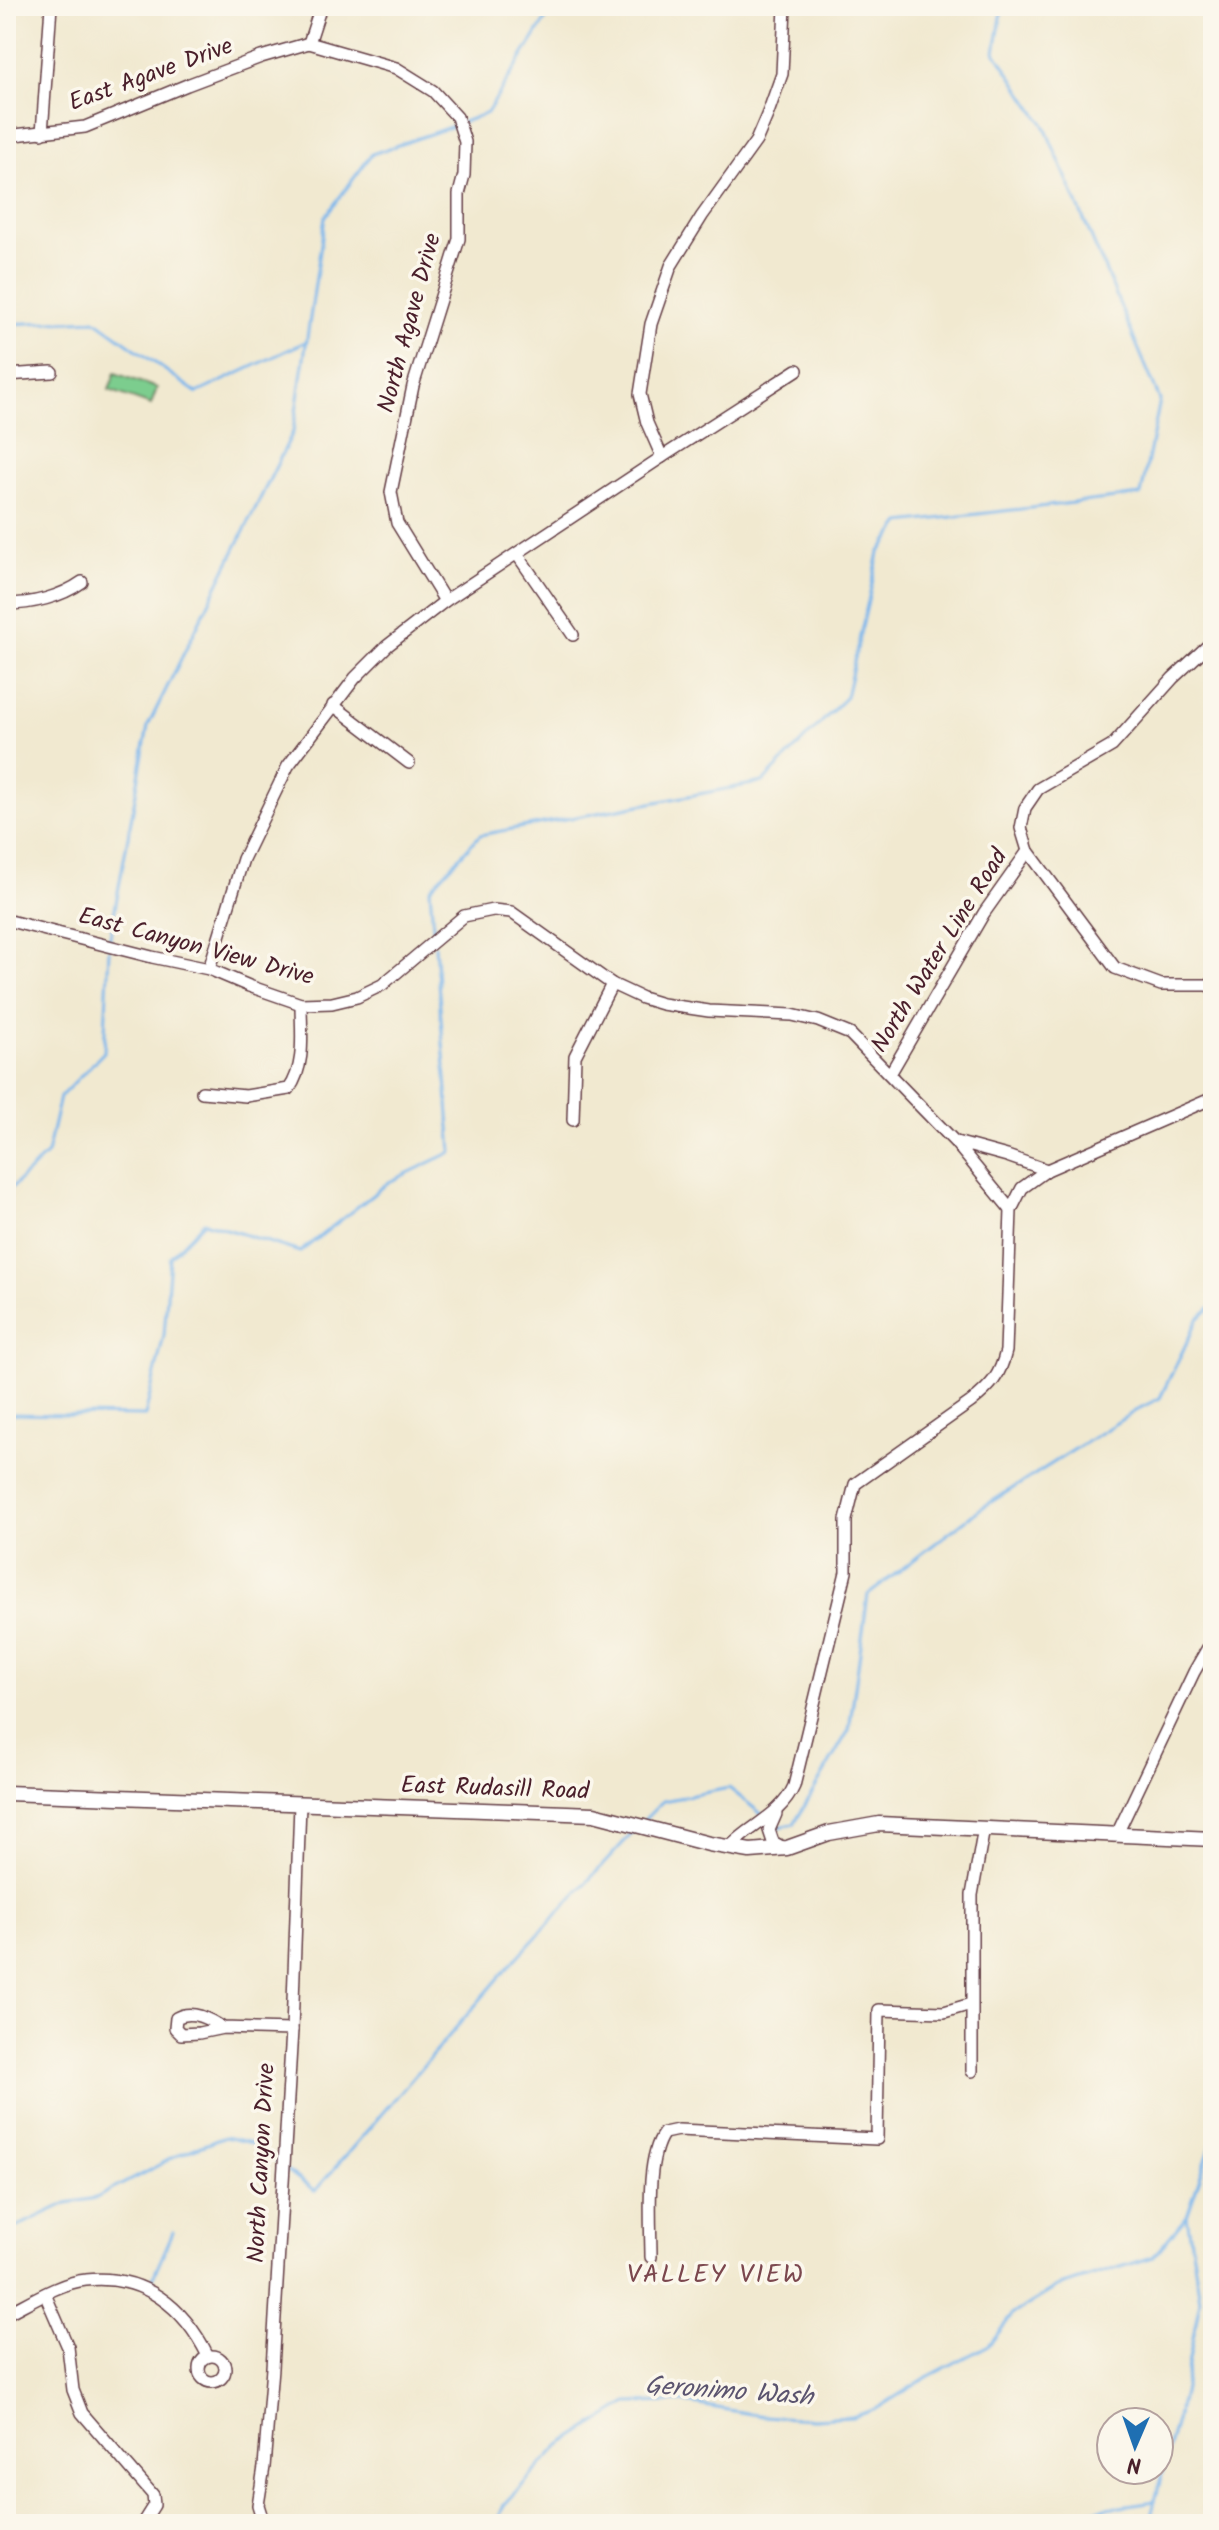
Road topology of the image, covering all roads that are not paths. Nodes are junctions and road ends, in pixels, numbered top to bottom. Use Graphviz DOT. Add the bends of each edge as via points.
graph roads {
  1 [pos="51,6"];
  2 [pos="321,6"];
  3 [pos="785,6"];
  4 [pos="309,43"];
  5 [pos="42,133"];
  6 [pos="6,136"];
  7 [pos="797,370"];
  8 [pos="52,372"];
  9 [pos="6,375"];
  10 [pos="662,457"];
  11 [pos="517,554"];
  12 [pos="82,582"];
  13 [pos="445,601"];
  14 [pos="6,604"];
  15 [pos="573,635"];
  16 [pos="1213,641"];
  17 [pos="333,705"];
  18 [pos="409,763"];
  19 [pos="1028,851"];
  20 [pos="6,920"];
  21 [pos="209,969"];
  22 [pos="612,984"];
  23 [pos="1213,987"];
  24 [pos="301,1004"];
  25 [pos="890,1074"];
  26 [pos="202,1092"];
  27 [pos="1213,1098"];
  28 [pos="573,1120"];
  29 [pos="955,1142"];
  30 [pos="1047,1170"];
  31 [pos="1011,1210"];
  32 [pos="1213,1639"];
  33 [pos="6,1793"];
  34 [pos="300,1804"];
  35 [pos="780,1807"];
  36 [pos="984,1828"];
  37 [pos="1117,1834"];
  38 [pos="1213,1839"];
  39 [pos="730,1847"];
  40 [pos="785,1848"];
  41 [pos="971,2004"];
  42 [pos="223,2028"];
  43 [pos="292,2030"];
  44 [pos="972,2071"];
  45 [pos="651,2257"];
  46 [pos="45,2294"];
  47 [pos="6,2314"];
  48 [pos="208,2356"];
  49 [pos="146,2519"];
  50 [pos="264,2524"];
  1 -- 5 [label="street"];
  2 -- 4 [label="street"];
  3 -- 10 [label="street" via="782,74 768,113 756,141 671,266 651,324 640,394"];
  4 -- 5 [label="street, East Agave Drive" via="85,127"];
  4 -- 13 [label="street, North Agave Drive" via="396,68 433,91 457,117 465,142 459,239 413,386 391,492 397,523"];
  5 -- 6 [label="street, East Agave Drive"];
  7 -- 10 [label="street"];
  8 -- 9 [label="street"];
  10 -- 11 [label="street"];
  11 -- 13 [label="street"];
  11 -- 15 [label="street"];
  12 -- 14 [label="street" via="44,599"];
  13 -- 17 [label="street" via="387,646"];
  16 -- 19 [label="street" via="1112,746 1038,789 1025,808 1021,828"];
  17 -- 18 [label="street"];
  17 -- 21 [label="street" via="288,766 243,859"];
  19 -- 23 [label="street" via="1115,968 1161,985"];
  19 -- 25 [label="street, North Water Line Road" via="976,925"];
  20 -- 21 [label="street, East Canyon View Drive"];
  21 -- 24 [label="street, East Canyon View Drive"];
  22 -- 24 [label="street, East Canyon View Drive" via="527,921 493,910 464,916 382,985 345,1000"];
  22 -- 25 [label="street, East Canyon View Drive" via="662,1004 818,1021 850,1034"];
  22 -- 28 [label="street" via="575,1056"];
  24 -- 26 [label="street" via="300,1066 289,1089 246,1096"];
  25 -- 29 [label="street, East Canyon View Drive"];
  27 -- 30 [label="street"];
  29 -- 30 [label="street, East Canyon View Drive"];
  29 -- 31 [label="street, East Canyon View Drive"];
  30 -- 31 [label="street" via="1022,1188"];
  31 -- 35 [label="street" via="1001,1371 971,1402 855,1484 846,1520 846,1572 834,1624 794,1786"];
  32 -- 37 [label="street"];
  33 -- 34 [label="street, East Rudasill Road"];
  34 -- 39 [label="street, East Rudasill Road" via="594,1814"];
  34 -- 43 [label="street, North Canyon Drive"];
  35 -- 39 [label="street"];
  35 -- 40 [label="street" via="769,1830 773,1842"];
  36 -- 37 [label="street, East Rudasill Road"];
  36 -- 40 [label="street, East Rudasill Road" via="879,1824"];
  36 -- 41 [label="street" via="972,1895"];
  37 -- 38 [label="street, East Rudasill Road"];
  39 -- 40 [label="street, East Rudasill Road"];
  41 -- 44 [label="street"];
  41 -- 45 [label="street" via="944,2012 879,2010 877,2139 664,2133 657,2143 650,2196"];
  42 -- 43 [label="street"];
  43 -- 50 [label="street, North Canyon Drive" via="272,2368 258,2505"];
  46 -- 47 [label="street"];
  46 -- 48 [label="street" via="83,2280 135,2285 176,2308"];
  46 -- 49 [label="street" via="68,2347 73,2390 82,2413 153,2495"];
}
